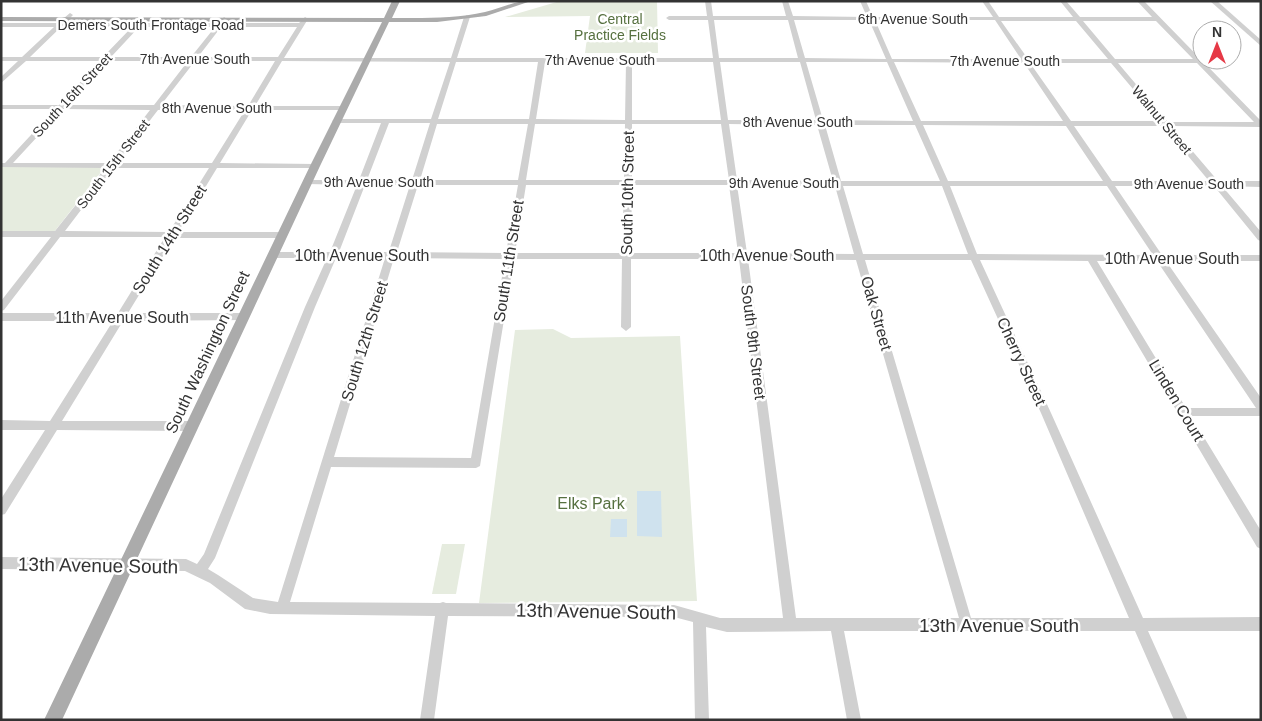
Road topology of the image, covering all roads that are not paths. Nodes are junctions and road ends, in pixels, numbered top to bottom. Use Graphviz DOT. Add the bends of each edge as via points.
graph roads {
  1 [pos="511,1"];
  2 [pos="527,1"];
  3 [pos="708,1"];
  4 [pos="785,1"];
  5 [pos="863,1"];
  6 [pos="985,1"];
  7 [pos="1063,1"];
  8 [pos="1140,1"];
  9 [pos="1213,1"];
  10 [pos="396,2"];
  11 [pos="500,7"];
  12 [pos="410,14"];
  13 [pos="1,15"];
  14 [pos="68,17"];
  15 [pos="362,17"];
  16 [pos="388,17"];
  17 [pos="468,17"];
  18 [pos="669,18"];
  19 [pos="710,18"];
  20 [pos="790,18"];
  21 [pos="1,19"];
  22 [pos="224,19"];
  23 [pos="871,19"];
  24 [pos="998,19"];
  25 [pos="1078,19"];
  26 [pos="1157,19"];
  27 [pos="303,22"];
  28 [pos="1,25"];
  29 [pos="60,25"];
  30 [pos="137,25"];
  31 [pos="381,30"];
  32 [pos="1261,44"];
  33 [pos="1192,55"];
  34 [pos="1,59"];
  35 [pos="24,59"];
  36 [pos="105,59"];
  37 [pos="193,59"];
  38 [pos="367,59"];
  39 [pos="280,60"];
  40 [pos="454,60"];
  41 [pos="542,60"];
  42 [pos="629,60"];
  43 [pos="715,60"];
  44 [pos="803,60"];
  45 [pos="891,61"];
  46 [pos="1026,61"];
  47 [pos="1113,61"];
  48 [pos="1192,61"];
  49 [pos="1207,70"];
  50 [pos="1,81"];
  51 [pos="1,107"];
  52 [pos="61,107"];
  53 [pos="156,108"];
  54 [pos="249,108"];
  55 [pos="342,108"];
  56 [pos="336,121"];
  57 [pos="386,121"];
  58 [pos="434,121"];
  59 [pos="532,122"];
  60 [pos="628,122"];
  61 [pos="723,122"];
  62 [pos="821,122"];
  63 [pos="917,123"];
  64 [pos="1068,123"];
  65 [pos="1165,123"];
  66 [pos="1260,124"];
  67 [pos="4,165"];
  68 [pos="112,165"];
  69 [pos="215,165"];
  70 [pos="315,166"];
  71 [pos="361,181"];
  72 [pos="307,182"];
  73 [pos="416,182"];
  74 [pos="521,182"];
  75 [pos="628,182"];
  76 [pos="733,183"];
  77 [pos="839,183"];
  78 [pos="944,183"];
  79 [pos="1216,184"];
  80 [pos="1261,184"];
  81 [pos="1110,185"];
  82 [pos="1,234"];
  83 [pos="59,234"];
  84 [pos="171,234"];
  85 [pos="282,235"];
  86 [pos="1261,238"];
  87 [pos="391,254"];
  88 [pos="273,255"];
  89 [pos="333,255"];
  90 [pos="509,255"];
  91 [pos="626,255"];
  92 [pos="743,256"];
  93 [pos="860,256"];
  94 [pos="974,258"];
  95 [pos="1091,258"];
  96 [pos="1160,258"];
  97 [pos="1261,258"];
  98 [pos="1,308"];
  99 [pos="1,317"];
  100 [pos="120,317"];
  101 [pos="243,317"];
  102 [pos="626,327"];
  103 [pos="1261,407"];
  104 [pos="1184,412"];
  105 [pos="1261,412"];
  106 [pos="1,426"];
  107 [pos="53,426"];
  108 [pos="192,426"];
  109 [pos="326,462"];
  110 [pos="1,510"];
  111 [pos="1261,543"];
  112 [pos="1,563"];
  113 [pos="128,564"];
  114 [pos="199,571"];
  115 [pos="282,608"];
  116 [pos="443,608"];
  117 [pos="699,619"];
  118 [pos="1261,624"];
  119 [pos="790,625"];
  120 [pos="836,625"];
  121 [pos="967,625"];
  122 [pos="1138,625"];
  123 [pos="53,720"];
  124 [pos="427,720"];
  125 [pos="702,720"];
  126 [pos="854,720"];
  127 [pos="1181,720"];
  1 -- 11 [label="main road"];
  2 -- 11 [label="main road"];
  3 -- 19 [label="street, South 9th Street"];
  4 -- 20 [label="street, Oak Street"];
  5 -- 23 [label="street, Cherry Street"];
  6 -- 24 [label="street"];
  7 -- 25 [label="street, Walnut Street"];
  8 -- 26 [label="street"];
  9 -- 32 [label="street"];
  10 -- 12 [label="main road"];
  10 -- 15 [label="main road"];
  10 -- 16 [label="main road, South Washington Street"];
  11 -- 12 [label="main road"];
  11 -- 17 [label="main road"];
  12 -- 16 [label="main road"];
  12 -- 16 [label="main road"];
  12 -- 17 [label="main road"];
  12 -- 31 [label="main road"];
  13 -- 14 [label="main road"];
  14 -- 21 [label="main road"];
  14 -- 22 [label="main road"];
  14 -- 29 [label="street"];
  15 -- 16 [label="main road"];
  15 -- 22 [label="main road"];
  15 -- 27 [label="main road"];
  15 -- 31 [label="main road" via="378,24"];
  16 -- 31 [label="main road, South Washington Street"];
  17 -- 40 [label="street, South 12th Street"];
  18 -- 19 [label="street, 6th Avenue South"];
  19 -- 20 [label="street, 6th Avenue South"];
  19 -- 43 [label="street, South 9th Street"];
  20 -- 23 [label="street, 6th Avenue South"];
  20 -- 44 [label="street, Oak Street"];
  22 -- 27 [label="main road"];
  22 -- 30 [label="street, Demers South Frontage Road"];
  22 -- 37 [label="street, South 15th Street"];
  23 -- 24 [label="street, 6th Avenue South"];
  23 -- 45 [label="street, Cherry Street"];
  24 -- 25 [label="street, 6th Avenue South"];
  24 -- 46 [label="street"];
  25 -- 26 [label="street, 6th Avenue South"];
  25 -- 47 [label="street, Walnut Street"];
  26 -- 33 [label="street"];
  27 -- 39 [label="street, South 14th Street"];
  28 -- 29 [label="street, Demers South Frontage Road"];
  29 -- 30 [label="street, Demers South Frontage Road"];
  29 -- 35 [label="street"];
  30 -- 36 [label="street, South 16th Street"];
  31 -- 38 [label="main road, South Washington Street"];
  34 -- 35 [label="street, 7th Avenue South"];
  35 -- 36 [label="street, 7th Avenue South"];
  35 -- 50 [label="street"];
  36 -- 37 [label="street, 7th Avenue South"];
  36 -- 52 [label="street, South 16th Street"];
  37 -- 39 [label="street, 7th Avenue South"];
  37 -- 53 [label="street, South 15th Street"];
  38 -- 39 [label="street, 7th Avenue South"];
  38 -- 40 [label="street, 7th Avenue South"];
  38 -- 55 [label="main road, South Washington Street"];
  39 -- 54 [label="street, South 14th Street"];
  40 -- 41 [label="street, 7th Avenue South"];
  40 -- 58 [label="street, South 12th Street"];
  41 -- 42 [label="street, 7th Avenue South"];
  41 -- 59 [label="street, South 11th Street"];
  42 -- 43 [label="street, 7th Avenue South"];
  42 -- 60 [label="street, South 10th Street"];
  43 -- 44 [label="street, 7th Avenue South"];
  43 -- 61 [label="street, South 9th Street"];
  44 -- 45 [label="street, 7th Avenue South"];
  44 -- 62 [label="street, Oak Street"];
  45 -- 46 [label="street, 7th Avenue South"];
  45 -- 63 [label="street, Cherry Street"];
  46 -- 47 [label="street, 7th Avenue South"];
  46 -- 64 [label="street"];
  47 -- 48 [label="street, 7th Avenue South"];
  47 -- 65 [label="street, Walnut Street"];
  49 -- 66 [label="street"];
  51 -- 52 [label="street, 8th Avenue South"];
  52 -- 53 [label="street, 8th Avenue South"];
  52 -- 67 [label="street, South 16th Street"];
  53 -- 54 [label="street, 8th Avenue South"];
  53 -- 68 [label="street, South 15th Street"];
  54 -- 55 [label="street, 8th Avenue South"];
  54 -- 69 [label="street, South 14th Street"];
  55 -- 56 [label="main road, South Washington Street"];
  56 -- 57 [label="street, 8th Avenue South"];
  56 -- 70 [label="main road, South Washington Street"];
  57 -- 58 [label="street, 8th Avenue South"];
  57 -- 71 [label="street"];
  58 -- 59 [label="street, 8th Avenue South"];
  58 -- 73 [label="street, South 12th Street"];
  59 -- 60 [label="street, 8th Avenue South"];
  59 -- 74 [label="street, South 11th Street"];
  60 -- 61 [label="street, 8th Avenue South"];
  60 -- 75 [label="street, South 10th Street"];
  61 -- 62 [label="street, 8th Avenue South"];
  61 -- 76 [label="street, South 9th Street"];
  62 -- 63 [label="street, 8th Avenue South"];
  62 -- 77 [label="street, Oak Street"];
  63 -- 64 [label="street, 8th Avenue South"];
  63 -- 78 [label="street, Cherry Street"];
  64 -- 65 [label="street, 8th Avenue South"];
  64 -- 81 [label="street"];
  65 -- 66 [label="street, 8th Avenue South"];
  65 -- 79 [label="street, Walnut Street"];
  67 -- 68 [label="street, 9th Avenue South"];
  68 -- 69 [label="street, 9th Avenue South"];
  68 -- 83 [label="street, South 15th Street"];
  69 -- 70 [label="street, 9th Avenue South"];
  69 -- 84 [label="street, South 14th Street"];
  70 -- 72 [label="main road, South Washington Street"];
  71 -- 72 [label="street, 9th Avenue South"];
  71 -- 73 [label="street, 9th Avenue South"];
  71 -- 89 [label="street"];
  72 -- 85 [label="main road, South Washington Street"];
  73 -- 74 [label="street, 9th Avenue South"];
  73 -- 87 [label="street, South 12th Street"];
  74 -- 75 [label="street, 9th Avenue South"];
  74 -- 90 [label="street, South 11th Street"];
  75 -- 76 [label="street, 9th Avenue South"];
  75 -- 91 [label="street, South 10th Street"];
  76 -- 77 [label="street, 9th Avenue South"];
  76 -- 92 [label="street, South 9th Street"];
  77 -- 78 [label="street, 9th Avenue South"];
  77 -- 93 [label="street, Oak Street"];
  78 -- 81 [label="street, 9th Avenue South"];
  78 -- 94 [label="street, Cherry Street"];
  79 -- 80 [label="street, 9th Avenue South"];
  79 -- 81 [label="street, 9th Avenue South"];
  79 -- 86 [label="street, Walnut Street"];
  81 -- 96 [label="street"];
  82 -- 83 [label="street, 10th Avenue South"];
  83 -- 84 [label="street, 10th Avenue South"];
  83 -- 98 [label="street, South 15th Street"];
  84 -- 85 [label="street, 10th Avenue South"];
  84 -- 100 [label="street, South 14th Street"];
  85 -- 88 [label="main road, South Washington Street"];
  87 -- 89 [label="street, 10th Avenue South"];
  87 -- 90 [label="street, 10th Avenue South"];
  87 -- 109 [label="street, South 12th Street"];
  88 -- 89 [label="street, 10th Avenue South"];
  88 -- 101 [label="main road, South Washington Street"];
  89 -- 114 [label="street" via="209,558"];
  90 -- 91 [label="street, 10th Avenue South"];
  90 -- 109 [label="street, South 11th Street" via="476,462"];
  91 -- 92 [label="street, 10th Avenue South"];
  91 -- 102 [label="street, South 10th Street"];
  92 -- 93 [label="street, 10th Avenue South"];
  92 -- 119 [label="street, South 9th Street"];
  93 -- 94 [label="street, 10th Avenue South"];
  93 -- 121 [label="street, Oak Street"];
  94 -- 95 [label="street, 10th Avenue South"];
  94 -- 122 [label="street, Cherry Street"];
  95 -- 96 [label="street, 10th Avenue South"];
  95 -- 104 [label="street, Linden Court"];
  96 -- 97 [label="street, 10th Avenue South"];
  96 -- 103 [label="street"];
  99 -- 100 [label="street, 11th Avenue South"];
  100 -- 101 [label="street, 11th Avenue South"];
  100 -- 107 [label="street, South 14th Street"];
  101 -- 108 [label="main road, South Washington Street"];
  104 -- 105 [label="street"];
  104 -- 111 [label="street, Linden Court"];
  106 -- 107 [label="street"];
  107 -- 108 [label="street"];
  107 -- 110 [label="street, South 14th Street"];
  108 -- 113 [label="main road, South Washington Street"];
  109 -- 115 [label="street, South 12th Street"];
  112 -- 113 [label="street, 13th Avenue South"];
  113 -- 114 [label="street, 13th Avenue South" via="176,564"];
  113 -- 123 [label="main road, South Washington Street"];
  114 -- 115 [label="street, 13th Avenue South" via="250,604"];
  115 -- 116 [label="street, 13th Avenue South"];
  116 -- 117 [label="street, 13th Avenue South" via="674,611"];
  116 -- 124 [label="street"];
  117 -- 119 [label="street, 13th Avenue South" via="714,624"];
  117 -- 125 [label="street"];
  118 -- 122 [label="street, 13th Avenue South"];
  119 -- 120 [label="street, 13th Avenue South"];
  120 -- 121 [label="street, 13th Avenue South"];
  120 -- 126 [label="street"];
  121 -- 122 [label="street, 13th Avenue South"];
  122 -- 127 [label="street, Cherry Street"];
}
